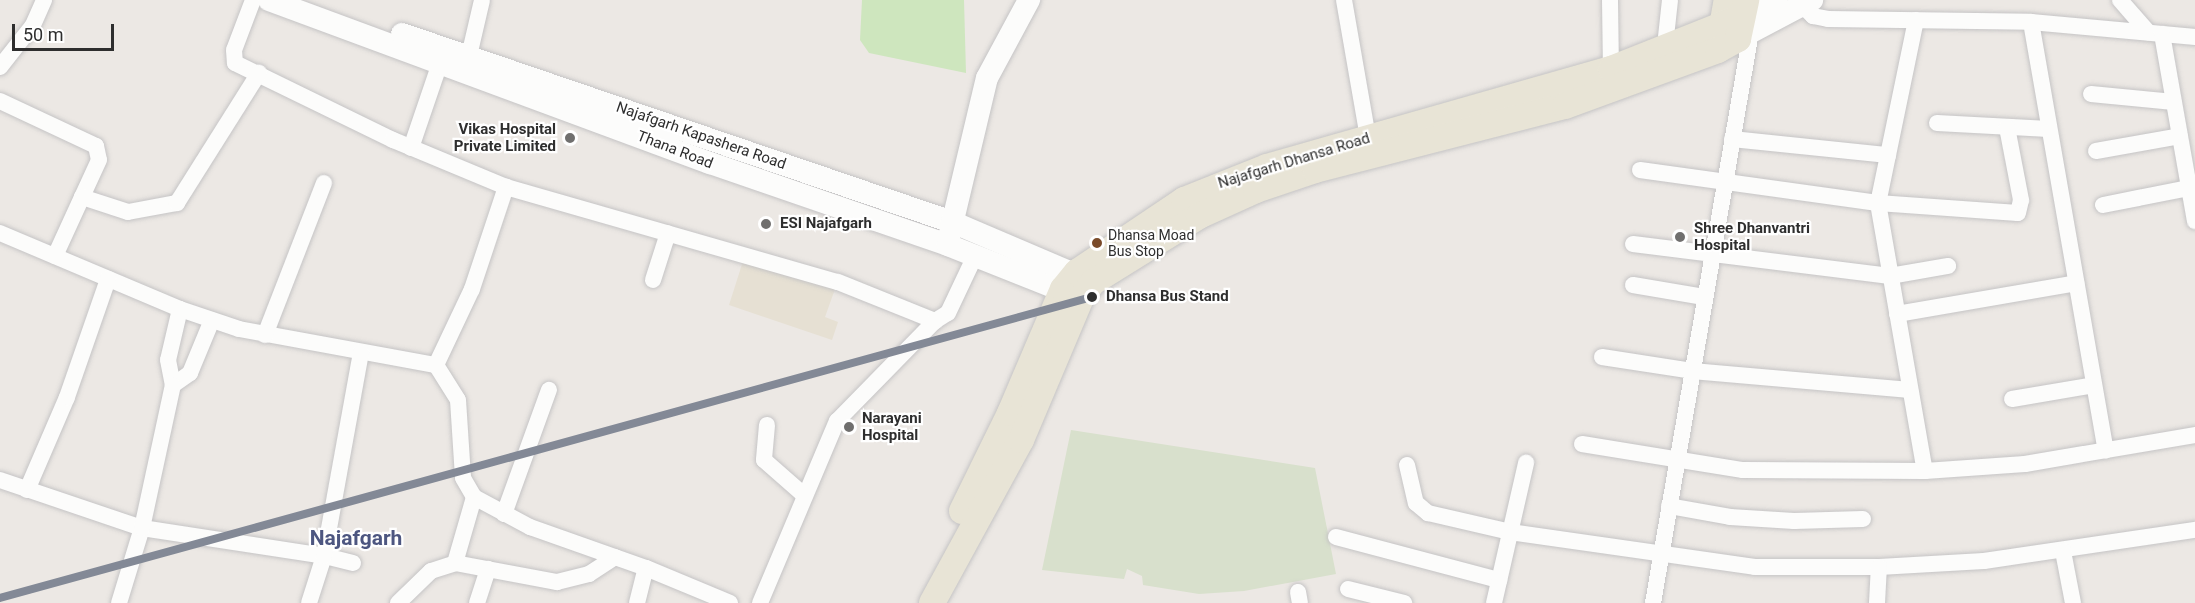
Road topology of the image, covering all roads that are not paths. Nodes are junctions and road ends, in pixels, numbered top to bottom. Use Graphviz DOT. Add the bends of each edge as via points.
graph roads {
  1 [pos="44,0"];
  2 [pos="253,0"];
  3 [pos="269,0"];
  4 [pos="304,0"];
  5 [pos="482,0"];
  6 [pos="1029,0"];
  7 [pos="1344,0"];
  8 [pos="1610,0"];
  9 [pos="1670,0"];
  10 [pos="1777,0"];
  11 [pos="2120,0"];
  12 [pos="1807,3"];
  13 [pos="1916,20"];
  14 [pos="2031,22"];
  15 [pos="1735,24"];
  16 [pos="2155,33"];
  17 [pos="2195,37"];
  18 [pos="1665,46"];
  19 [pos="469,56"];
  20 [pos="440,63"];
  21 [pos="0,67"];
  22 [pos="1611,69"];
  23 [pos="259,73"];
  24 [pos="2091,94"];
  25 [pos="0,101"];
  26 [pos="2174,102"];
  27 [pos="1937,123"];
  28 [pos="2007,127"];
  29 [pos="2049,129"];
  30 [pos="2180,136"];
  31 [pos="1368,138"];
  32 [pos="1732,139"];
  33 [pos="411,148"];
  34 [pos="2096,151"];
  35 [pos="1888,155"];
  36 [pos="1640,170"];
  37 [pos="324,183"];
  38 [pos="1724,183"];
  39 [pos="506,187"];
  40 [pos="2189,188"];
  41 [pos="82,197"];
  42 [pos="1878,203"];
  43 [pos="2103,205"];
  44 [pos="2195,221"];
  45 [pos="952,222"];
  46 [pos="0,233"];
  47 [pos="668,233"];
  48 [pos="1633,244"];
  49 [pos="948,245"];
  50 [pos="55,256"];
  51 [pos="975,256"];
  52 [pos="1712,256"];
  53 [pos="1948,266"];
  54 [pos="1890,276"];
  55 [pos="108,279"];
  56 [pos="653,280"];
  57 [pos="2076,282"];
  58 [pos="1633,285"];
  59 [pos="1080,286"];
  60 [pos="1704,297"];
  61 [pos="180,309"];
  62 [pos="1897,314"];
  63 [pos="212,320"];
  64 [pos="935,321"];
  65 [pos="265,335"];
  66 [pos="361,352"];
  67 [pos="1602,357"];
  68 [pos="436,365"];
  69 [pos="1692,371"];
  70 [pos="173,385"];
  71 [pos="2094,386"];
  72 [pos="549,390"];
  73 [pos="1910,390"];
  74 [pos="2012,399"];
  75 [pos="767,425"];
  76 [pos="2195,435"];
  77 [pos="1582,444"];
  78 [pos="2106,450"];
  79 [pos="1677,461"];
  80 [pos="1526,463"];
  81 [pos="1407,465"];
  82 [pos="1924,471"];
  83 [pos="0,480"];
  84 [pos="27,490"];
  85 [pos="804,495"];
  86 [pos="474,497"];
  87 [pos="1669,506"];
  88 [pos="504,514"];
  89 [pos="1863,519"];
  90 [pos="142,528"];
  91 [pos="2195,530"];
  92 [pos="1510,532"];
  93 [pos="1336,537"];
  94 [pos="2063,551"];
  95 [pos="324,556"];
  96 [pos="1661,556"];
  97 [pos="615,557"];
  98 [pos="455,563"];
  99 [pos="353,564"];
  100 [pos="1879,567"];
  101 [pos="646,568"];
  102 [pos="488,569"];
  103 [pos="1499,580"];
  104 [pos="1348,589"];
  105 [pos="119,603"];
  106 [pos="309,603"];
  107 [pos="398,603"];
  108 [pos="477,603"];
  109 [pos="637,603"];
  110 [pos="730,603"];
  111 [pos="760,603"];
  112 [pos="912,603"];
  113 [pos="932,603"];
  114 [pos="1404,603"];
  115 [pos="1494,603"];
  116 [pos="1653,603"];
  117 [pos="1878,603"];
  118 [pos="2073,603"];
  1 -- 21 [label="street" via="33,25"];
  2 -- 23 [label="street" via="233,57 236,63"];
  3 -- 20 [label="main road, Thana Road"];
  4 -- 19 [label="main road, Najafgarh Kapashera Road"];
  5 -- 19 [label="street"];
  6 -- 45 [label="main road" via="987,78"];
  7 -- 31 [label="street"];
  8 -- 22 [label="street"];
  9 -- 18 [label="street"];
  10 -- 15 [label="main road, Najafgarh Dhansa Road"];
  11 -- 16 [label="street"];
  12 -- 13 [label="street" via="1819,18"];
  12 -- 15 [label="main road, Najafgarh Dhansa Road"];
  13 -- 14 [label="street"];
  13 -- 35 [label="street"];
  14 -- 16 [label="street"];
  14 -- 29 [label="street"];
  15 -- 18 [label="main road, Najafgarh Dhansa Road"];
  15 -- 32 [label="street"];
  15 -- 59 [label="main road, Najafgarh Dhansa Road" via="1565,106 1316,170 1256,190 1199,216"];
  16 -- 17 [label="street"];
  16 -- 26 [label="street"];
  18 -- 22 [label="main road, Najafgarh Dhansa Road"];
  19 -- 45 [label="main road, Najafgarh Kapashera Road"];
  20 -- 33 [label="street"];
  20 -- 49 [label="main road, Thana Road" via="710,163"];
  22 -- 31 [label="main road, Najafgarh Dhansa Road"];
  23 -- 33 [label="street"];
  23 -- 41 [label="street" via="177,203 128,212"];
  24 -- 26 [label="street"];
  25 -- 41 [label="street" via="96,146 99,160"];
  26 -- 30 [label="street"];
  27 -- 28 [label="street"];
  28 -- 29 [label="street"];
  28 -- 42 [label="street" via="2022,206 2018,213"];
  29 -- 57 [label="street"];
  30 -- 34 [label="street"];
  30 -- 40 [label="street"];
  31 -- 59 [label="main road, Najafgarh Dhansa Road" via="1213,186 1184,200"];
  32 -- 35 [label="street"];
  32 -- 38 [label="street"];
  33 -- 39 [label="street"];
  35 -- 42 [label="street"];
  36 -- 38 [label="street"];
  37 -- 65 [label="street"];
  38 -- 42 [label="street"];
  38 -- 52 [label="street"];
  39 -- 47 [label="street"];
  39 -- 68 [label="street" via="472,289"];
  40 -- 43 [label="street"];
  40 -- 44 [label="street"];
  41 -- 50 [label="street"];
  42 -- 54 [label="street"];
  45 -- 49 [label="main road"];
  45 -- 59 [label="main road, Najafgarh Kapashera Road"];
  46 -- 50 [label="street"];
  47 -- 56 [label="street"];
  47 -- 64 [label="street" via="838,282"];
  48 -- 52 [label="street"];
  49 -- 51 [label="main road, Thana Road"];
  50 -- 55 [label="street"];
  51 -- 59 [label="main road, Thana Road"];
  51 -- 64 [label="street" via="953,306"];
  52 -- 54 [label="street"];
  52 -- 60 [label="street"];
  53 -- 54 [label="street"];
  54 -- 62 [label="street"];
  55 -- 61 [label="street"];
  55 -- 84 [label="street" via="67,397"];
  57 -- 62 [label="street"];
  57 -- 71 [label="street"];
  58 -- 60 [label="street"];
  59 -- 112 [label="main road"];
  59 -- 113 [label="main road" via="1020,440"];
  60 -- 69 [label="street"];
  61 -- 63 [label="street"];
  61 -- 70 [label="street" via="168,360"];
  62 -- 73 [label="street"];
  63 -- 65 [label="street"];
  63 -- 70 [label="street" via="190,373"];
  64 -- 85 [label="street" via="837,422"];
  65 -- 66 [label="street"];
  66 -- 68 [label="street"];
  66 -- 95 [label="street"];
  67 -- 69 [label="street"];
  68 -- 86 [label="street" via="458,399 463,478"];
  69 -- 73 [label="street"];
  69 -- 79 [label="street"];
  70 -- 90 [label="street"];
  71 -- 74 [label="street"];
  71 -- 78 [label="street"];
  72 -- 88 [label="street"];
  73 -- 82 [label="street"];
  75 -- 85 [label="street" via="764,460"];
  76 -- 78 [label="street"];
  77 -- 79 [label="street"];
  78 -- 82 [label="street" via="2004,467"];
  79 -- 82 [label="street" via="1759,472"];
  79 -- 87 [label="street"];
  80 -- 92 [label="street"];
  81 -- 92 [label="street" via="1421,508"];
  83 -- 84 [label="street"];
  84 -- 90 [label="street"];
  85 -- 111 [label="street"];
  86 -- 88 [label="street"];
  86 -- 98 [label="street"];
  87 -- 89 [label="street" via="1741,518"];
  87 -- 96 [label="street"];
  88 -- 97 [label="street"];
  90 -- 95 [label="street"];
  90 -- 105 [label="street"];
  91 -- 94 [label="street"];
  92 -- 96 [label="street"];
  92 -- 103 [label="street"];
  93 -- 103 [label="street"];
  94 -- 100 [label="street" via="1984,561"];
  94 -- 118 [label="street"];
  95 -- 99 [label="street"];
  95 -- 106 [label="street"];
  96 -- 100 [label="street" via="1755,567"];
  96 -- 116 [label="street"];
  97 -- 101 [label="street"];
  97 -- 102 [label="street" via="589,574 557,582"];
  98 -- 102 [label="street"];
  98 -- 107 [label="street" via="431,571"];
  100 -- 117 [label="street"];
  101 -- 109 [label="street"];
  101 -- 110 [label="street"];
  102 -- 108 [label="street"];
  103 -- 115 [label="street"];
  104 -- 114 [label="street"];
}
